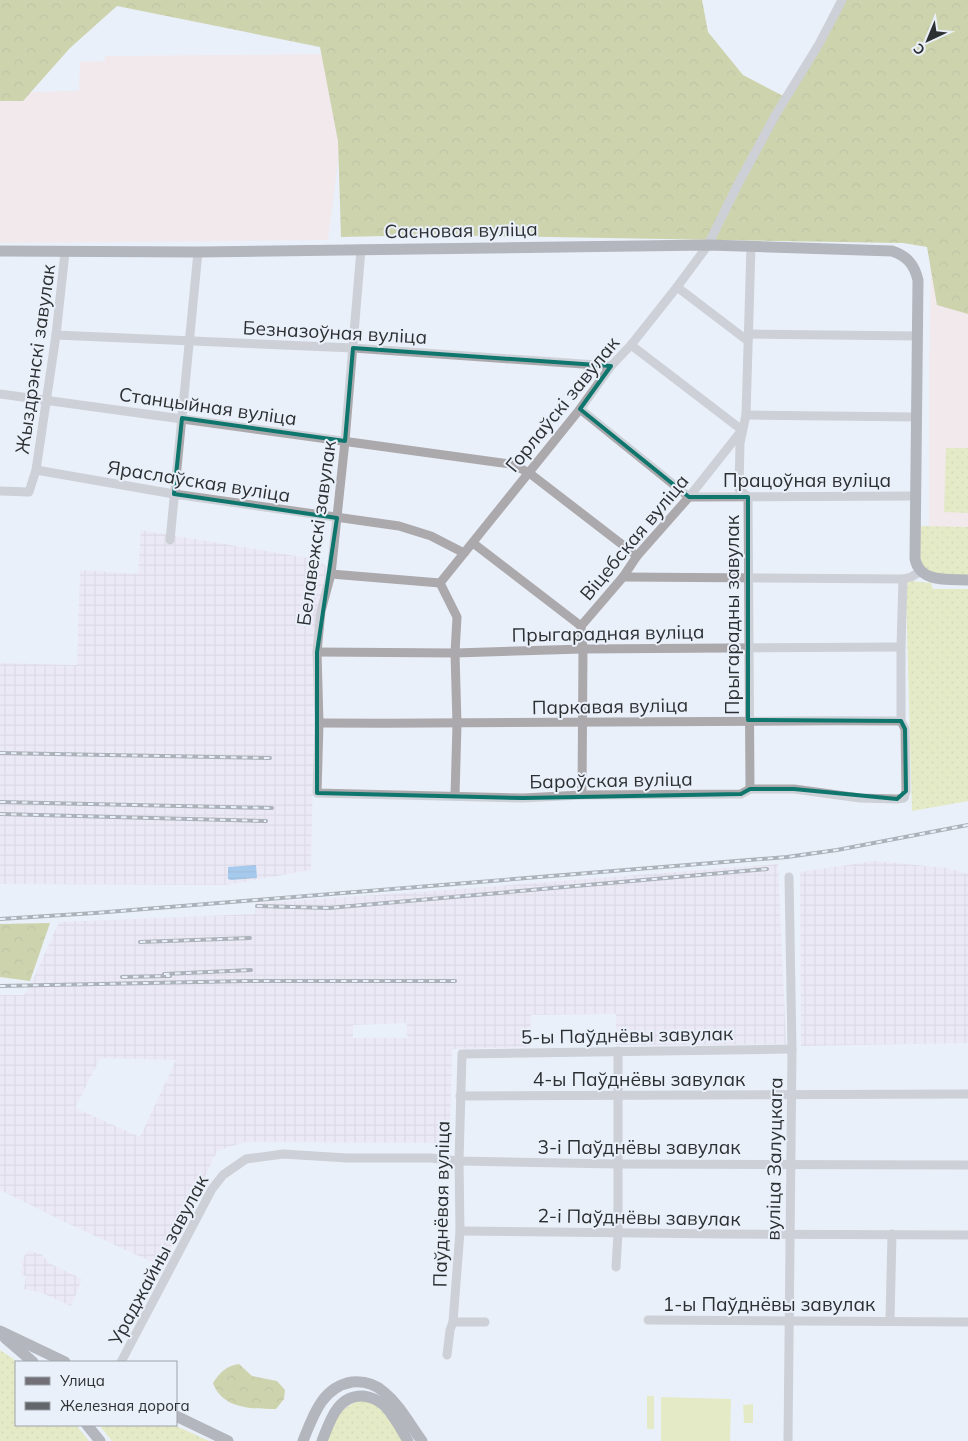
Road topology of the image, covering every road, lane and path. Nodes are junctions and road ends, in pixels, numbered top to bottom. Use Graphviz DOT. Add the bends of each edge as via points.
graph roads {
  1 [pos="842,0"];
  2 [pos="708,245"];
  3 [pos="751,246"];
  4 [pos="361,249"];
  5 [pos="0,251"];
  6 [pos="65,252"];
  7 [pos="198,252"];
  8 [pos="677,287"];
  9 [pos="56,335"];
  10 [pos="918,336"];
  11 [pos="748,337"];
  12 [pos="189,341"];
  13 [pos="631,345"];
  14 [pos="353,348"];
  15 [pos="611,366"];
  16 [pos="0,394"];
  17 [pos="46,400"];
  18 [pos="580,409"];
  19 [pos="746,415"];
  20 [pos="916,417"];
  21 [pos="182,418"];
  22 [pos="742,430"];
  23 [pos="345,441"];
  24 [pos="36,470"];
  25 [pos="528,472"];
  26 [pos="0,491"];
  27 [pos="174,494"];
  28 [pos="915,496"];
  29 [pos="689,497"];
  30 [pos="748,497"];
  31 [pos="337,518"];
  32 [pos="170,540"];
  33 [pos="473,543"];
  34 [pos="464,553"];
  35 [pos="637,556"];
  36 [pos="920,572"];
  37 [pos="331,574"];
  38 [pos="623,577"];
  39 [pos="748,579"];
  40 [pos="903,579"];
  41 [pos="968,580"];
  42 [pos="440,583"];
  43 [pos="581,626"];
  44 [pos="748,647"];
  45 [pos="901,647"];
  46 [pos="583,649"];
  47 [pos="317,652"];
  48 [pos="456,652"];
  49 [pos="748,720"];
  50 [pos="901,721"];
  51 [pos="319,723"];
  52 [pos="584,723"];
  53 [pos="457,724"];
  54 [pos="750,789"];
  55 [pos="317,793"];
  56 [pos="582,795"];
  57 [pos="454,796"];
  58 [pos="789,876"];
  59 [pos="792,1049"];
  60 [pos="618,1051"];
  61 [pos="462,1054"];
  62 [pos="968,1094"];
  63 [pos="617,1095"];
  64 [pos="792,1095"];
  65 [pos="460,1096"];
  66 [pos="459,1161"];
  67 [pos="617,1164"];
  68 [pos="791,1164"];
  69 [pos="968,1166"];
  70 [pos="460,1231"];
  71 [pos="618,1233"];
  72 [pos="789,1234"];
  73 [pos="892,1234"];
  74 [pos="968,1235"];
  75 [pos="616,1267"];
  76 [pos="648,1320"];
  77 [pos="790,1320"];
  78 [pos="890,1320"];
  79 [pos="454,1322"];
  80 [pos="485,1322"];
  81 [pos="968,1322"];
  82 [pos="0,1332"];
  83 [pos="447,1354"];
  84 [pos="32,1361"];
  85 [pos="63,1361"];
  86 [pos="122,1361"];
  87 [pos="178,1417"];
  88 [pos="88,1426"];
  89 [pos="100,1441"];
  90 [pos="228,1441"];
  91 [pos="303,1441"];
  92 [pos="322,1441"];
  93 [pos="408,1441"];
  94 [pos="422,1441"];
  95 [pos="788,1441"];
  1 -- 2 [label="street, Горлаўскі завулак" via="776,114"];
  2 -- 3 [label="main road, Сасновая вуліца"];
  2 -- 4 [label="main road, Сасновая вуліца"];
  2 -- 8 [label="street, Горлаўскі завулак"];
  3 -- 10 [label="main road, Сасновая вуліца" via="902,255 916,269"];
  3 -- 11 [label="street"];
  4 -- 7 [label="main road, Сасновая вуліца"];
  4 -- 14 [label="street, Белавежскі завулак"];
  5 -- 6 [label="main road, Сасновая вуліца"];
  6 -- 7 [label="main road, Сасновая вуліца"];
  6 -- 9 [label="street, Жыздрэнскі завулак"];
  7 -- 12 [label="street"];
  8 -- 11 [label="street"];
  8 -- 13 [label="street, Горлаўскі завулак"];
  9 -- 12 [label="street, Безназоўная вуліца"];
  9 -- 17 [label="street, Жыздрэнскі завулак"];
  10 -- 11 [label="street"];
  10 -- 20 [label="main road"];
  11 -- 19 [label="street"];
  12 -- 14 [label="street, Безназоўная вуліца"];
  12 -- 21 [label="street"];
  13 -- 15 [label="street, Горлаўскі завулак"];
  13 -- 22 [label="street"];
  14 -- 15 [label="street, Безназоўная вуліца"];
  14 -- 23 [label="street, Белавежскі завулак"];
  15 -- 18 [label="street, Горлаўскі завулак"];
  16 -- 17 [label="street, Станцыйная вуліца"];
  17 -- 21 [label="street, Станцыйная вуліца"];
  17 -- 24 [label="street, Жыздрэнскі завулак"];
  18 -- 25 [label="street, Горлаўскі завулак"];
  18 -- 29 [label="street"];
  19 -- 20 [label="street"];
  19 -- 22 [label="street, Прыгарадны завулак"];
  20 -- 28 [label="main road"];
  21 -- 23 [label="street, Станцыйная вуліца"];
  21 -- 27 [label="street"];
  22 -- 29 [label="street, Віцебская вуліца"];
  22 -- 30 [label="street, Прыгарадны завулак" via="740,489"];
  23 -- 25 [label="street, Станцыйная вуліца" via="510,464"];
  23 -- 31 [label="street, Белавежскі завулак"];
  24 -- 26 [label="street" via="29,492"];
  24 -- 27 [label="street, Яраслаўская вуліца"];
  25 -- 33 [label="street, Горлаўскі завулак"];
  25 -- 35 [label="street, Станцыйная вуліца"];
  27 -- 31 [label="street, Яраслаўская вуліца"];
  27 -- 32 [label="street"];
  28 -- 30 [label="street, Працоўная вуліца"];
  28 -- 36 [label="main road" via="915,559"];
  29 -- 30 [label="street, Працоўная вуліца"];
  29 -- 35 [label="street, Віцебская вуліца"];
  30 -- 39 [label="street, Прыгарадны завулак"];
  31 -- 34 [label="street, Яраслаўская вуліца" via="399,526 431,536"];
  31 -- 37 [label="street, Белавежскі завулак"];
  33 -- 34 [label="street, Горлаўскі завулак"];
  33 -- 43 [label="street"];
  34 -- 42 [label="street, Горлаўскі завулак"];
  35 -- 38 [label="street, Віцебская вуліца"];
  36 -- 40 [label="street"];
  36 -- 41 [label="main road" via="938,579"];
  37 -- 42 [label="street"];
  37 -- 47 [label="street, Белавежскі завулак" via="321,611"];
  38 -- 39 [label="street"];
  38 -- 43 [label="street, Віцебская вуліца"];
  39 -- 40 [label="street"];
  39 -- 44 [label="street, Прыгарадны завулак"];
  40 -- 45 [label="street"];
  42 -- 48 [label="street" via="457,617"];
  43 -- 46 [label="street, Віцебская вуліца"];
  44 -- 45 [label="street, Прыгарадная вуліца"];
  44 -- 46 [label="street, Прыгарадная вуліца"];
  44 -- 49 [label="street, Прыгарадны завулак"];
  45 -- 50 [label="street"];
  46 -- 48 [label="street, Прыгарадная вуліца"];
  46 -- 52 [label="street, Віцебская вуліца"];
  47 -- 48 [label="street, Прыгарадная вуліца"];
  47 -- 51 [label="street, Белавежскі завулак"];
  48 -- 53 [label="street"];
  49 -- 50 [label="street, Паркавая вуліца"];
  49 -- 52 [label="street, Паркавая вуліца"];
  49 -- 54 [label="street, Прыгарадны завулак"];
  50 -- 54 [label="street, Бароўская вуліца" via="905,728 904,798 860,798 794,789"];
  51 -- 53 [label="street, Паркавая вуліца"];
  51 -- 55 [label="street, Белавежскі завулак"];
  52 -- 53 [label="street, Паркавая вуліца"];
  52 -- 56 [label="street, Віцебская вуліца"];
  53 -- 57 [label="street"];
  54 -- 56 [label="street, Бароўская вуліца" via="742,794"];
  55 -- 57 [label="street, Бароўская вуліца"];
  56 -- 57 [label="street, Бароўская вуліца" via="522,798"];
  58 -- 59 [label="street, вуліца Залуцкага"];
  59 -- 60 [label="street, 5-ы Паўднёвы завулак"];
  59 -- 64 [label="street, вуліца Залуцкага"];
  60 -- 61 [label="street, 5-ы Паўднёвы завулак"];
  60 -- 63 [label="street"];
  61 -- 65 [label="street, Паўднёвая вуліца"];
  62 -- 64 [label="street, 4-ы Паўднёвы завулак"];
  63 -- 64 [label="street, 4-ы Паўднёвы завулак"];
  63 -- 65 [label="street, 4-ы Паўднёвы завулак"];
  63 -- 67 [label="street"];
  64 -- 68 [label="street, вуліца Залуцкага"];
  65 -- 66 [label="street, Паўднёвая вуліца"];
  66 -- 67 [label="street, 3-і Паўднёвы завулак"];
  66 -- 70 [label="street, Паўднёвая вуліца"];
  66 -- 86 [label="street, Ураджайны завулак" via="283,1154 246,1159 223,1175 212,1189"];
  67 -- 68 [label="street, 3-і Паўднёвы завулак"];
  67 -- 71 [label="street"];
  68 -- 69 [label="street, 3-і Паўднёвы завулак"];
  68 -- 72 [label="street, вуліца Залуцкага"];
  70 -- 71 [label="street, 2-і Паўднёвы завулак"];
  70 -- 79 [label="street, Паўднёвая вуліца"];
  71 -- 72 [label="street, 2-і Паўднёвы завулак"];
  71 -- 75 [label="street"];
  72 -- 73 [label="street, 2-і Паўднёвы завулак"];
  72 -- 77 [label="street, вуліца Залуцкага"];
  73 -- 74 [label="street, 2-і Паўднёвы завулак"];
  73 -- 78 [label="street, 1-ы Паўднёвы завулак"];
  76 -- 77 [label="street, 1-ы Паўднёвы завулак"];
  77 -- 78 [label="street, 1-ы Паўднёвы завулак"];
  77 -- 95 [label="street, вуліца Залуцкага"];
  78 -- 81 [label="street, 1-ы Паўднёвы завулак"];
  79 -- 80 [label="street"];
  79 -- 83 [label="street, Паўднёвая вуліца"];
  82 -- 84 [label="main road"];
  82 -- 85 [label="main road"];
  87 -- 90 [label="main road"];
  88 -- 89 [label="main road"];
  91 -- 94 [label="main road" via="325,1395 339,1385 361,1381 383,1391"];
  92 -- 93 [label="main road" via="334,1413 354,1396 371,1397 384,1405"];
}
